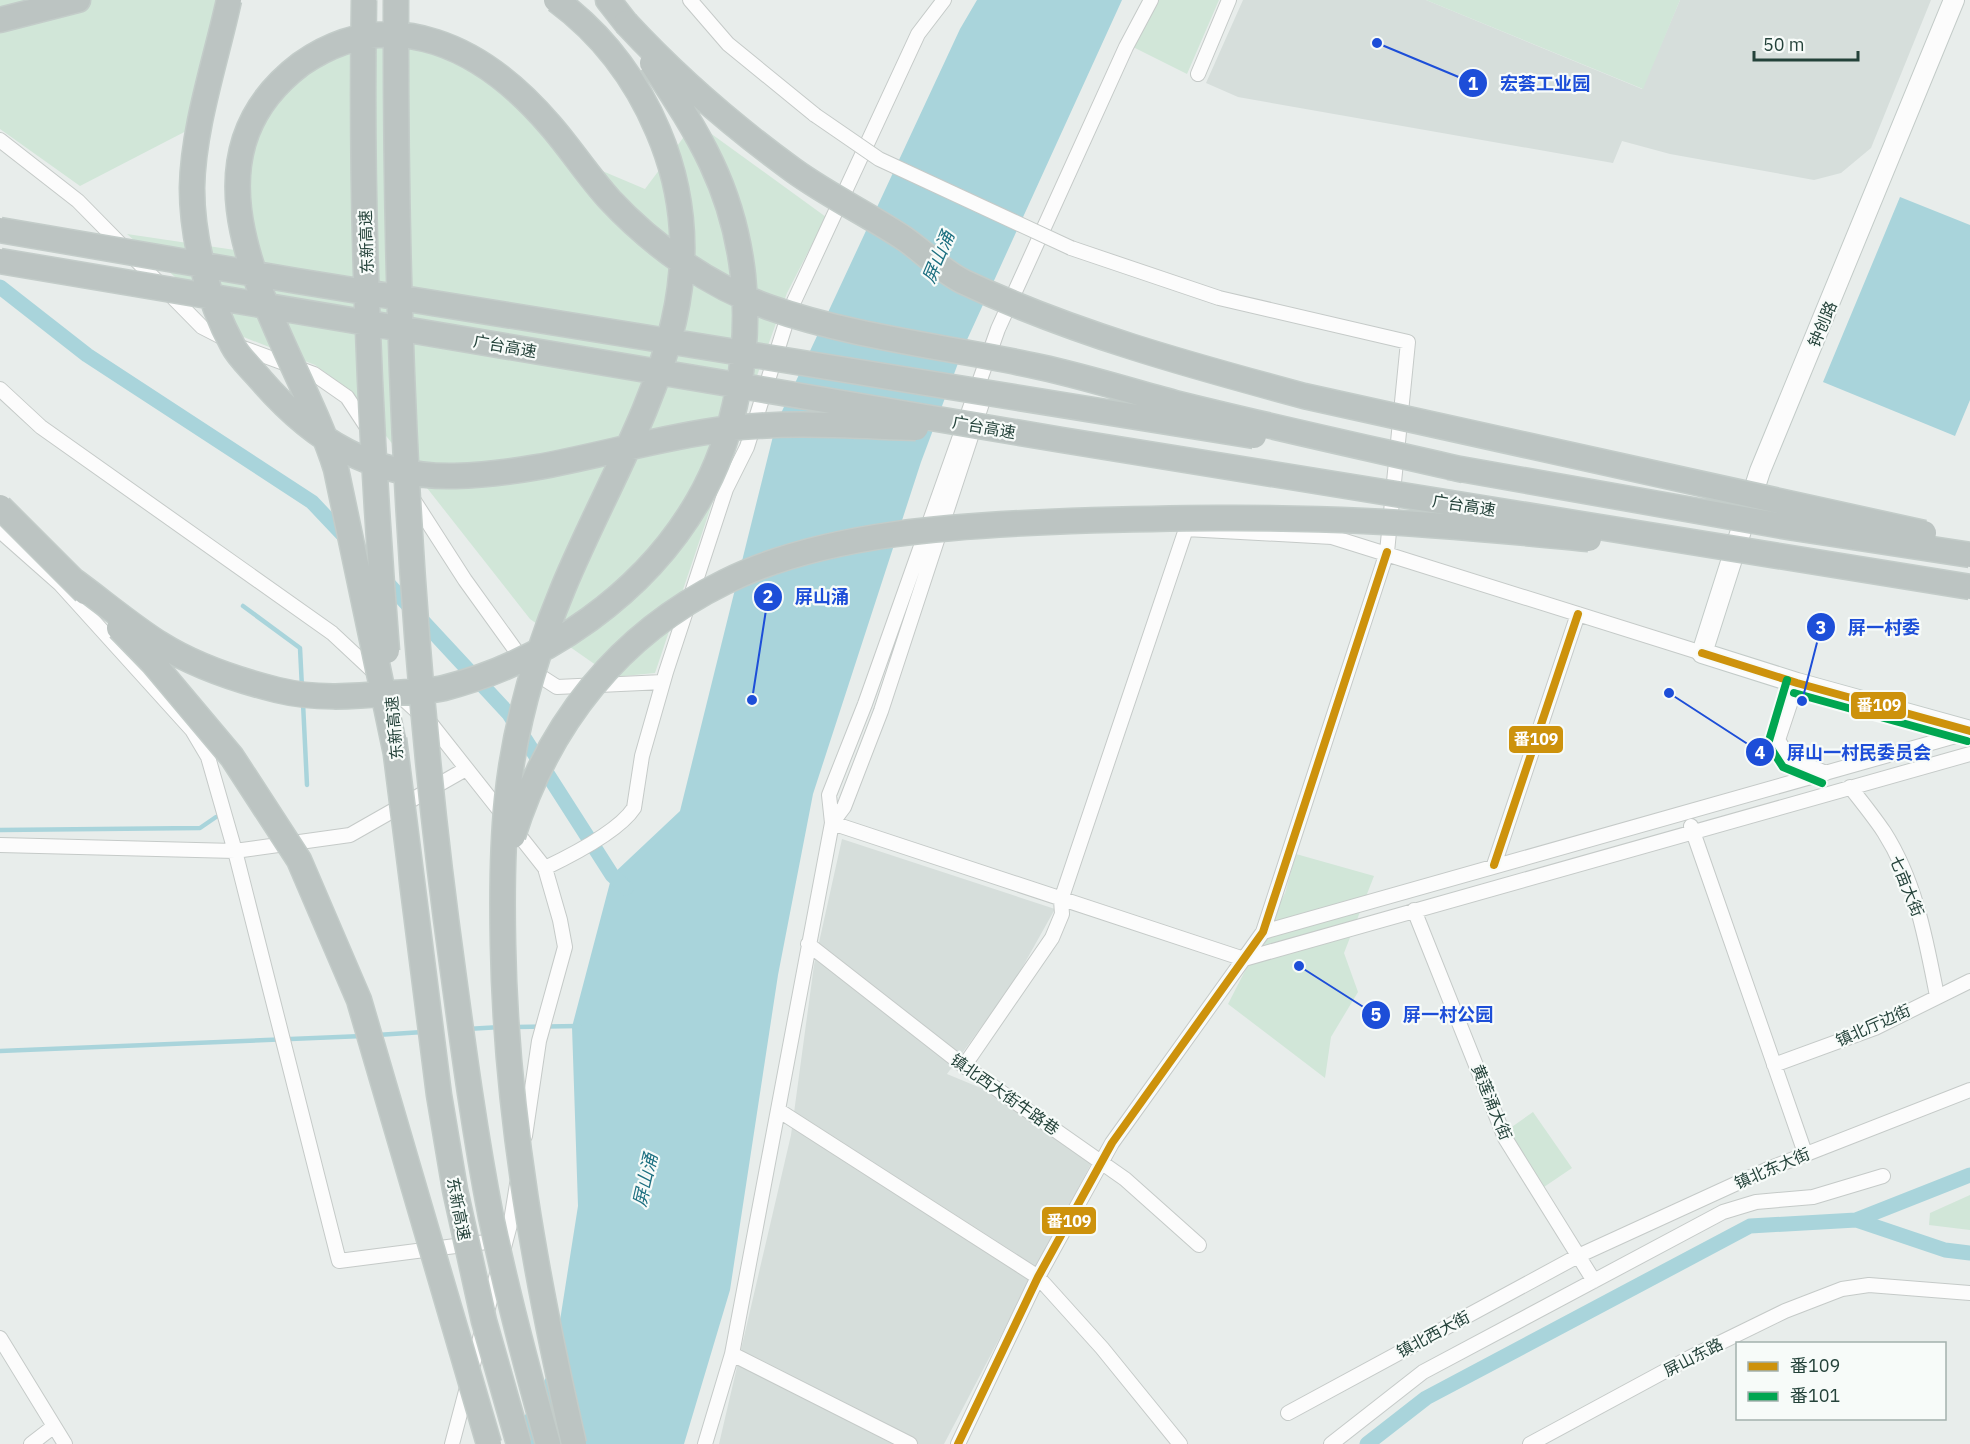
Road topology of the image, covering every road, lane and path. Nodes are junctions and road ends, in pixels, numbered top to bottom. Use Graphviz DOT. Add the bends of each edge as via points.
graph roads {
  1 [pos="78,0"];
  2 [pos="229,0"];
  3 [pos="364,0"];
  4 [pos="396,0"];
  5 [pos="556,0"];
  6 [pos="608,0"];
  7 [pos="690,0"];
  8 [pos="944,0"];
  9 [pos="1151,0"];
  10 [pos="1229,0"];
  11 [pos="1954,0"];
  12 [pos="0,20"];
  13 [pos="626,23"];
  14 [pos="1198,74"];
  15 [pos="0,140"];
  16 [pos="0,230"];
  17 [pos="0,261"];
  18 [pos="0,389"];
  19 [pos="1062,440"];
  20 [pos="1464,470"];
  21 [pos="0,507"];
  22 [pos="0,531"];
  23 [pos="1970,544"];
  24 [pos="1387,552"];
  25 [pos="1970,555"];
  26 [pos="1803,559"];
  27 [pos="73,580"];
  28 [pos="1970,587"];
  29 [pos="1578,614"];
  30 [pos="1702,652"];
  31 [pos="663,682"];
  32 [pos="1797,683"];
  33 [pos="1970,732"];
  34 [pos="396,754"];
  35 [pos="1970,754"];
  36 [pos="466,769"];
  37 [pos="1826,772"];
  38 [pos="1851,787"];
  39 [pos="1686,812"];
  40 [pos="832,823"];
  41 [pos="1693,832"];
  42 [pos="0,846"];
  43 [pos="235,851"];
  44 [pos="1494,865"];
  45 [pos="544,868"];
  46 [pos="503,878"];
  47 [pos="1061,900"];
  48 [pos="1413,910"];
  49 [pos="1263,932"];
  50 [pos="808,944"];
  51 [pos="1244,959"];
  52 [pos="1970,981"];
  53 [pos="1937,996"];
  54 [pos="1774,1065"];
  55 [pos="964,1066"];
  56 [pos="1970,1090"];
  57 [pos="778,1110"];
  58 [pos="1805,1153"];
  59 [pos="1101,1162"];
  60 [pos="1883,1176"];
  61 [pos="507,1239"];
  62 [pos="1199,1245"];
  63 [pos="1578,1256"];
  64 [pos="1038,1278"];
  65 [pos="1594,1281"];
  66 [pos="1970,1293"];
  67 [pos="0,1338"];
  68 [pos="732,1354"];
  69 [pos="1288,1413"];
  70 [pos="52,1426"];
  71 [pos="31,1444"];
  72 [pos="65,1444"];
  73 [pos="452,1444"];
  74 [pos="489,1444"];
  75 [pos="519,1444"];
  76 [pos="548,1444"];
  77 [pos="574,1444"];
  78 [pos="705,1444"];
  79 [pos="910,1444"];
  80 [pos="958,1444"];
  81 [pos="1180,1444"];
  82 [pos="1331,1444"];
  83 [pos="1530,1444"];
  1 -- 12 [label="highway"];
  2 -- 19 [label="highway, bridge" via="193,168 193,211 205,271 234,349 294,413 363,461 413,474 488,474 576,461 724,429 774,425 964,429"];
  3 -- 34 [label="highway, 东新高速, bridge" via="370,365"];
  4 -- 76 [label="highway, 东新高速, bridge" via="400,375 416,634 436,850 491,1216"];
  5 -- 46 [label="highway, bridge" via="615,57 648,108 674,175 679,204 681,287 670,340 650,399 564,586 537,662 510,773"];
  6 -- 13 [label="highway"];
  7 -- 24 [label="street, bridge" via="729,44 815,115 879,159 1071,248 1219,298 1408,342"];
  8 -- 31 [label="street" via="918,34 790,309 747,447 726,489"];
  9 -- 40 [label="street" via="998,329 987,390 881,711 844,807"];
  10 -- 14 [label="street"];
  11 -- 30 [label="street, 钟创路" via="1760,471"];
  13 -- 23 [label="highway, bridge" via="700,94 793,170 904,239 961,281 1039,313 1203,369 1304,396"];
  13 -- 27 [label="highway, bridge" via="708,152 726,193 736,232 744,308 737,393 718,461 698,502 641,577 544,648 486,675 440,689 338,698 279,691 216,671 161,645"];
  15 -- 31 [label="street" via="78,201 202,327 243,348 314,374 347,398 465,580 529,669 557,687"];
  16 -- 20 [label="highway, 广台高速, bridge"];
  17 -- 19 [label="highway, 广台高速, bridge"];
  18 -- 36 [label="street" via="41,427 332,633 432,725"];
  19 -- 26 [label="highway, 广台高速, bridge"];
  20 -- 25 [label="highway, 广台高速, bridge"];
  20 -- 34 [label="highway, bridge" via="1178,404 1044,368 883,336 767,307 700,273 635,224 526,100 489,66 425,35 375,30 315,53 270,93 248,131 237,192 248,251 265,305 325,432 336,469"];
  21 -- 27 [label="highway, bridge"];
  22 -- 43 [label="street" via="60,584 192,730 208,757"];
  24 -- 29 [label="street"];
  24 -- 47 [label="street" via="1332,537 1186,529"];
  24 -- 49 [label="street"];
  26 -- 28 [label="highway, 广台高速, bridge"];
  26 -- 46 [label="highway, bridge" via="1364,520 1196,517 994,524 910,534 803,554 726,581 682,606 623,651 600,674 559,731 534,776"];
  27 -- 74 [label="highway, bridge" via="153,663 232,757 300,860 359,1000"];
  29 -- 30 [label="street"];
  29 -- 44 [label="street"];
  30 -- 32 [label="street"];
  31 -- 45 [label="street" via="642,756 637,801 629,815"];
  32 -- 33 [label="street"];
  32 -- 37 [label="street" via="1778,740 1789,758"];
  33 -- 37 [label="street"];
  34 -- 75 [label="highway, 东新高速, bridge" via="453,1178 471,1268"];
  35 -- 38 [label="street"];
  36 -- 43 [label="street" via="350,835"];
  36 -- 45 [label="street"];
  37 -- 39 [label="street"];
  38 -- 41 [label="street"];
  38 -- 53 [label="street, 七亩大街" via="1885,833 1905,873 1918,908"];
  39 -- 41 [label="street"];
  39 -- 44 [label="street"];
  40 -- 47 [label="street"];
  40 -- 50 [label="street"];
  41 -- 48 [label="street"];
  41 -- 54 [label="street"];
  42 -- 43 [label="street"];
  43 -- 61 [label="street" via="339,1261"];
  44 -- 49 [label="street"];
  45 -- 61 [label="street" via="565,947 539,1041"];
  46 -- 77 [label="highway, bridge" via="506,1017 526,1206 547,1329"];
  47 -- 51 [label="street"];
  47 -- 55 [label="street" via="1062,914 1052,938"];
  48 -- 51 [label="street"];
  48 -- 63 [label="street, 黄莲涌大街" via="1505,1138"];
  49 -- 51 [label="street"];
  50 -- 55 [label="street, 镇北西大街牛路巷"];
  50 -- 57 [label="street"];
  51 -- 59 [label="street"];
  52 -- 53 [label="street, 镇北厅边街"];
  53 -- 54 [label="street, 镇北厅边街" via="1875,1028"];
  54 -- 58 [label="street"];
  55 -- 59 [label="street, 镇北西大街牛路巷"];
  56 -- 58 [label="street, 镇北东大街"];
  57 -- 64 [label="street"];
  57 -- 68 [label="street"];
  58 -- 63 [label="street, 镇北东大街"];
  59 -- 62 [label="street, 镇北西大街牛路巷"];
  59 -- 64 [label="street"];
  60 -- 65 [label="street" via="1813,1197 1756,1202 1723,1212"];
  61 -- 73 [label="street"];
  63 -- 65 [label="street, 黄莲涌大街"];
  63 -- 69 [label="street, 镇北西大街"];
  64 -- 80 [label="street"];
  64 -- 81 [label="street" via="1102,1348"];
  65 -- 82 [label="street" via="1423,1372"];
  66 -- 83 [label="street, 屏山东路" via="1869,1285 1842,1288 1691,1357"];
  67 -- 70 [label="street"];
  68 -- 78 [label="street"];
  68 -- 79 [label="street"];
  70 -- 71 [label="street"];
  70 -- 72 [label="street"];
}
